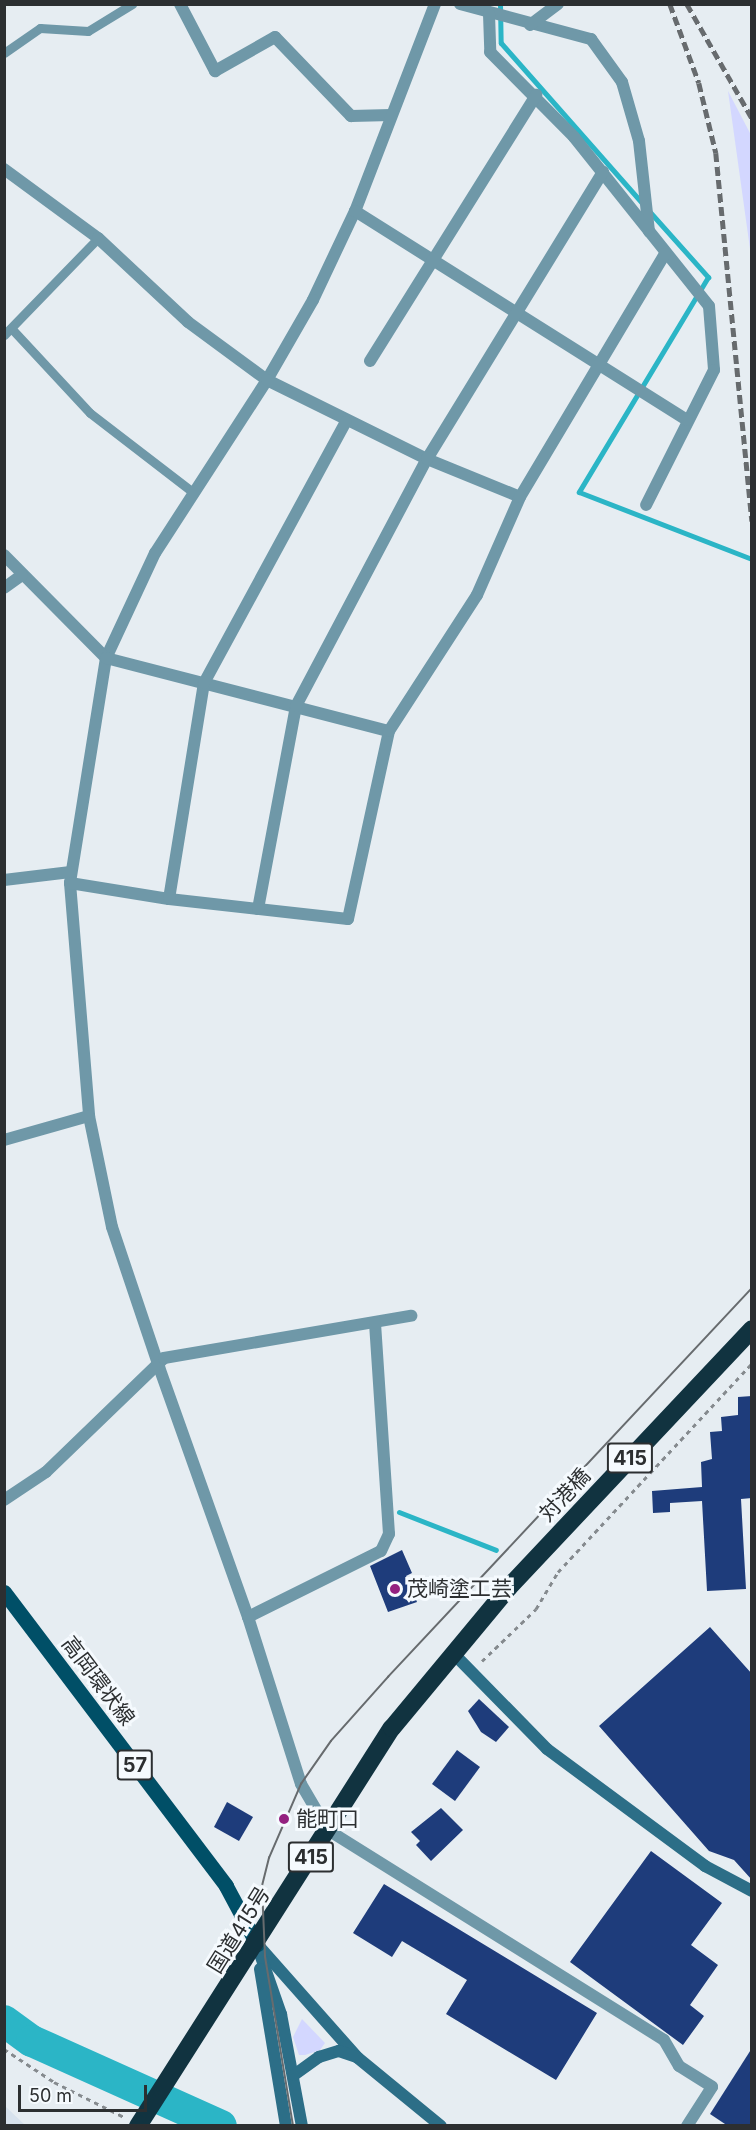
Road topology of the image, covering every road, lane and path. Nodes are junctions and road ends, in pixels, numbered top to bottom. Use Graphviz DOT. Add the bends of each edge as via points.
graph roads {
  1 [pos="132,4"];
  2 [pos="180,4"];
  3 [pos="435,4"];
  4 [pos="460,4"];
  5 [pos="558,4"];
  6 [pos="489,14"];
  7 [pos="530,24"];
  8 [pos="4,53"];
  9 [pos="536,95"];
  10 [pos="391,115"];
  11 [pos="4,169"];
  12 [pos="603,172"];
  13 [pos="356,211"];
  14 [pos="649,233"];
  15 [pos="98,238"];
  16 [pos="665,254"];
  17 [pos="431,260"];
  18 [pos="516,311"];
  19 [pos="8,331"];
  20 [pos="370,361"];
  21 [pos="598,364"];
  22 [pos="267,380"];
  23 [pos="687,420"];
  24 [pos="346,422"];
  25 [pos="427,459"];
  26 [pos="194,493"];
  27 [pos="520,497"];
  28 [pos="645,505"];
  29 [pos="4,555"];
  30 [pos="22,574"];
  31 [pos="4,588"];
  32 [pos="106,658"];
  33 [pos="204,683"];
  34 [pos="296,706"];
  35 [pos="389,730"];
  36 [pos="71,878"];
  37 [pos="4,880"];
  38 [pos="169,899"];
  39 [pos="258,909"];
  40 [pos="89,1116"];
  41 [pos="4,1140"];
  42 [pos="411,1316"];
  43 [pos="375,1323"];
  44 [pos="752,1329"];
  45 [pos="752,1363"];
  46 [pos="159,1367"];
  47 [pos="4,1500"];
  48 [pos="509,1587"];
  49 [pos="4,1592"];
  50 [pos="249,1617"];
  51 [pos="452,1652"];
  52 [pos="472,1671"];
  53 [pos="327,1830"];
  54 [pos="752,1891"];
  55 [pos="257,1944"];
  56 [pos="4,2049"];
  57 [pos="358,2058"];
  58 [pos="294,2075"];
  59 [pos="140,2124"];
  60 [pos="286,2126"];
  61 [pos="302,2126"];
  62 [pos="441,2126"];
  63 [pos="687,2126"];
  1 -- 8 [label="lane" via="88,31 40,28"];
  2 -- 10 [label="street" via="215,70 275,37 351,116"];
  3 -- 10 [label="street"];
  4 -- 6 [label="street"];
  5 -- 7 [label="street"];
  6 -- 7 [label="street"];
  6 -- 9 [label="street" via="490,52"];
  7 -- 14 [label="street" via="591,39 622,82 639,141"];
  9 -- 12 [label="street"];
  9 -- 17 [label="street"];
  10 -- 13 [label="street"];
  11 -- 15 [label="street"];
  12 -- 14 [label="street"];
  12 -- 18 [label="street"];
  13 -- 17 [label="street"];
  13 -- 22 [label="street" via="314,300"];
  14 -- 16 [label="street"];
  15 -- 19 [label="lane"];
  15 -- 22 [label="street" via="188,322"];
  16 -- 21 [label="street"];
  16 -- 23 [label="street" via="709,306 714,370"];
  17 -- 18 [label="street"];
  17 -- 20 [label="street"];
  18 -- 21 [label="street"];
  18 -- 25 [label="street"];
  19 -- 26 [label="lane" via="90,413"];
  21 -- 23 [label="street"];
  21 -- 27 [label="street"];
  22 -- 24 [label="street"];
  22 -- 26 [label="street"];
  23 -- 28 [label="street"];
  24 -- 25 [label="street"];
  24 -- 33 [label="street"];
  25 -- 27 [label="street"];
  25 -- 34 [label="street"];
  26 -- 32 [label="street" via="155,553"];
  27 -- 35 [label="street" via="477,595"];
  29 -- 30 [label="street"];
  30 -- 31 [label="street"];
  30 -- 32 [label="street"];
  32 -- 33 [label="street"];
  32 -- 36 [label="street"];
  33 -- 34 [label="street"];
  33 -- 38 [label="street"];
  34 -- 35 [label="street"];
  34 -- 39 [label="street"];
  35 -- 39 [label="street" via="348,919"];
  36 -- 37 [label="street"];
  36 -- 38 [label="street"];
  36 -- 40 [label="street"];
  38 -- 39 [label="street"];
  40 -- 41 [label="street"];
  40 -- 46 [label="street" via="112,1227"];
  42 -- 43 [label="street"];
  43 -- 46 [label="street" via="164,1358"];
  43 -- 50 [label="street" via="389,1534 381,1551"];
  44 -- 48 [label="highway, 対港橋 / 415"];
  45 -- 52 [label="path" via="558,1572 536,1609"];
  46 -- 47 [label="street" via="46,1472"];
  46 -- 50 [label="street"];
  48 -- 51 [label="highway, 国道415号 / 415"];
  49 -- 55 [label="main road, 高岡環状線 / 57" via="226,1886"];
  50 -- 53 [label="street" via="301,1784"];
  51 -- 52 [label="street"];
  51 -- 53 [label="highway, 国道415号 / 415" via="392,1728"];
  52 -- 54 [label="street" via="547,1749 705,1866"];
  53 -- 55 [label="highway, 国道415号 / 415"];
  53 -- 63 [label="street" via="664,2040 679,2066 712,2087"];
  55 -- 57 [label="street"];
  55 -- 58 [label="street" via="280,2014"];
  55 -- 59 [label="highway, 国道415号 / 415"];
  55 -- 60 [label="street" via="268,2035"];
  56 -- 59 [label="path" via="54,2082"];
  57 -- 58 [label="street" via="339,2051 318,2057"];
  57 -- 62 [label="street"];
  58 -- 61 [label="street"];
}
